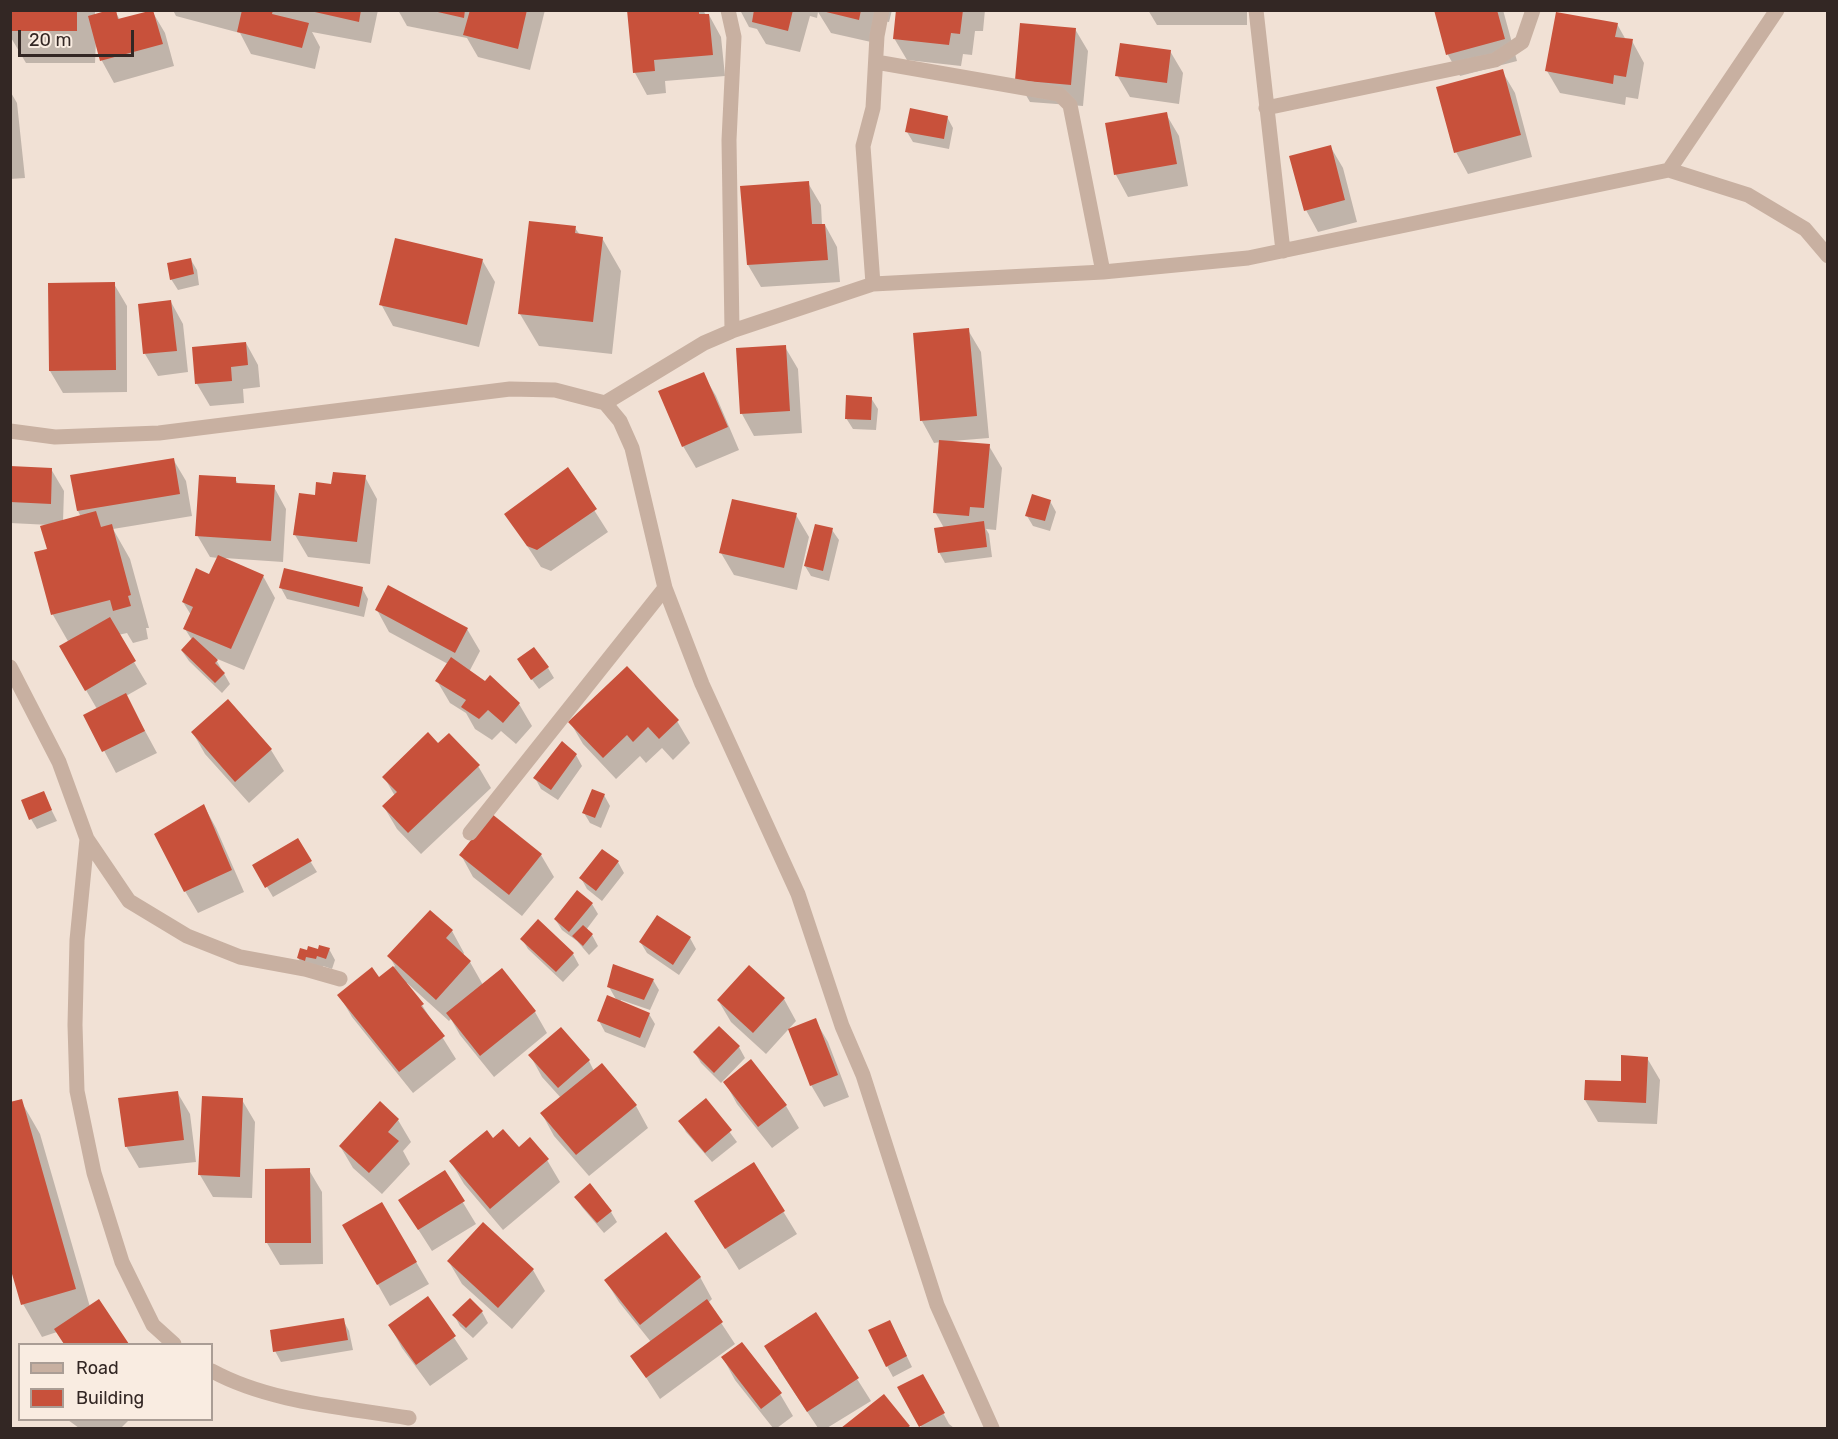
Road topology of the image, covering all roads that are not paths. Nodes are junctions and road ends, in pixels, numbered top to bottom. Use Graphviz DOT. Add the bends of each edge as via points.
graph roads {
  1 [pos="728,10"];
  2 [pos="882,10"];
  3 [pos="1256,10"];
  4 [pos="1533,10"];
  5 [pos="1777,10"];
  6 [pos="876,62"];
  7 [pos="1266,108"];
  8 [pos="1669,170"];
  9 [pos="1283,251"];
  10 [pos="1827,256"];
  11 [pos="1103,272"];
  12 [pos="873,284"];
  13 [pos="732,331"];
  14 [pos="605,403"];
  15 [pos="10,430"];
  16 [pos="665,588"];
  17 [pos="10,668"];
  18 [pos="470,833"];
  19 [pos="87,839"];
  20 [pos="340,979"];
  21 [pos="173,1343"];
  22 [pos="213,1372"];
  23 [pos="410,1418"];
  24 [pos="992,1428"];
  1 -- 13 [label="street" via="734,37 729,140"];
  2 -- 6 [label="street"];
  3 -- 7 [label="street"];
  4 -- 7 [label="street" via="1522,42 1495,60"];
  5 -- 8 [label="street"];
  6 -- 11 [label="street" via="1059,94 1071,105"];
  6 -- 12 [label="street" via="873,108 863,146"];
  7 -- 9 [label="street"];
  8 -- 9 [label="street"];
  8 -- 10 [label="street" via="1748,195 1805,229"];
  9 -- 11 [label="street"];
  11 -- 12 [label="street"];
  12 -- 13 [label="street"];
  13 -- 14 [label="street" via="704,343"];
  14 -- 15 [label="street" via="555,390 510,389 159,433 55,437"];
  14 -- 16 [label="street" via="620,421 632,448"];
  16 -- 18 [label="street"];
  16 -- 24 [label="street" via="702,684 798,894 842,1026 863,1075 937,1305"];
  17 -- 19 [label="street" via="59,762"];
  19 -- 20 [label="street" via="129,901 187,936 240,957"];
  19 -- 21 [label="street" via="77,940 77,1091 94,1173 122,1263 153,1325"];
  22 -- 23 [label="street" via="288,1398"];
}
